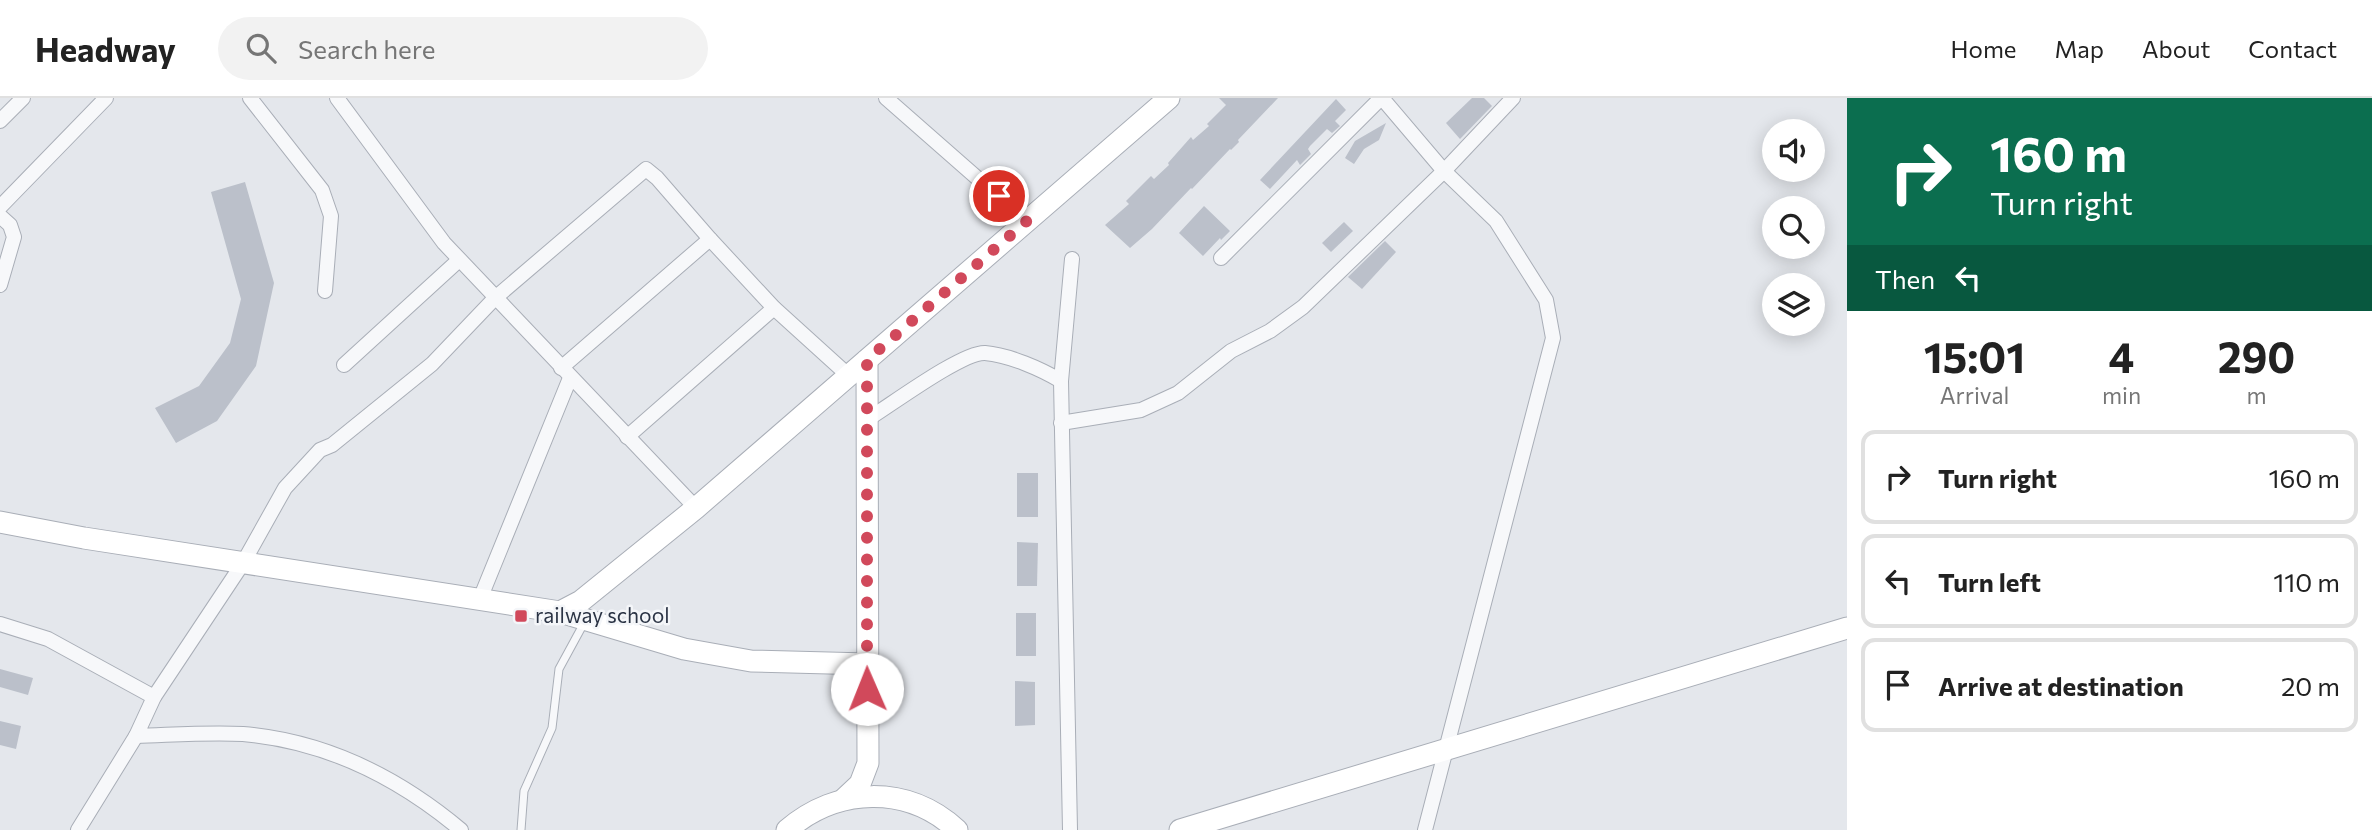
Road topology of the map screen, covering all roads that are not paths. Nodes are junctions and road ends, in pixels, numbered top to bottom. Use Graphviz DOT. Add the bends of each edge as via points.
graph roads {
  1 [pos="23,98"];
  2 [pos="106,98"];
  3 [pos="250,98"];
  4 [pos="337,98"];
  5 [pos="886,98"];
  6 [pos="1169,98"];
  7 [pos="1382,98"];
  8 [pos="1513,98"];
  9 [pos="0,121"];
  10 [pos="1444,171"];
  11 [pos="0,207"];
  12 [pos="0,216"];
  13 [pos="1029,219"];
  14 [pos="710,239"];
  15 [pos="1221,258"];
  16 [pos="459,260"];
  17 [pos="1072,260"];
  18 [pos="0,285"];
  19 [pos="325,291"];
  20 [pos="495,298"];
  21 [pos="774,308"];
  22 [pos="867,360"];
  23 [pos="344,365"];
  24 [pos="566,372"];
  25 [pos="849,376"];
  26 [pos="1061,381"];
  27 [pos="868,419"];
  28 [pos="1061,423"];
  29 [pos="627,438"];
  30 [pos="696,509"];
  31 [pos="0,522"];
  32 [pos="243,562"];
  33 [pos="480,599"];
  34 [pos="560,612"];
  35 [pos="586,619"];
  36 [pos="0,624"];
  37 [pos="1847,628"];
  38 [pos="867,664"];
  39 [pos="154,696"];
  40 [pos="136,736"];
  41 [pos="1445,750"];
  42 [pos="868,764"];
  43 [pos="894,797"];
  44 [pos="844,799"];
  45 [pos="78,830"];
  46 [pos="461,830"];
  47 [pos="521,830"];
  48 [pos="787,830"];
  49 [pos="957,830"];
  50 [pos="1070,830"];
  51 [pos="1180,830"];
  52 [pos="1425,830"];
  1 -- 9 [label="street"];
  2 -- 11 [label="street"];
  3 -- 19 [label="street" via="322,190 331,216"];
  4 -- 16 [label="street"];
  5 -- 13 [label="street"];
  6 -- 13 [label="street"];
  7 -- 10 [label="street"];
  7 -- 15 [label="street"];
  8 -- 10 [label="street"];
  10 -- 28 [label="street" via="1303,307 1231,351 1178,393 1141,410"];
  10 -- 41 [label="street" via="1496,221 1546,300 1553,338"];
  12 -- 18 [label="street" via="14,237"];
  13 -- 22 [label="street"];
  14 -- 20 [label="street" via="646,169"];
  14 -- 21 [label="street"];
  14 -- 24 [label="street"];
  16 -- 20 [label="street"];
  16 -- 23 [label="street"];
  17 -- 26 [label="street"];
  20 -- 24 [label="street"];
  20 -- 32 [label="street" via="432,364 320,450 285,488"];
  21 -- 25 [label="street"];
  21 -- 29 [label="street"];
  22 -- 25 [label="street"];
  22 -- 27 [label="street"];
  24 -- 29 [label="street"];
  24 -- 33 [label="street"];
  25 -- 30 [label="street"];
  26 -- 27 [label="street" via="1022,363 983,353 956,363"];
  26 -- 28 [label="street"];
  27 -- 38 [label="street"];
  28 -- 50 [label="street"];
  29 -- 30 [label="street"];
  30 -- 34 [label="street" via="581,601"];
  31 -- 32 [label="street"];
  32 -- 33 [label="street"];
  32 -- 39 [label="street"];
  33 -- 34 [label="street"];
  34 -- 35 [label="street"];
  35 -- 38 [label="street" via="684,649 751,661"];
  35 -- 47 [label="lane" via="559,669 552,728 524,792"];
  36 -- 39 [label="street" via="48,639"];
  37 -- 41 [label="street"];
  38 -- 42 [label="street"];
  39 -- 40 [label="street"];
  40 -- 45 [label="street"];
  40 -- 46 [label="street" via="243,734 331,753 381,774"];
  41 -- 51 [label="street"];
  41 -- 52 [label="street"];
  42 -- 43 [label="street"];
  42 -- 44 [label="street" via="860,784"];
  43 -- 44 [label="street"];
  43 -- 49 [label="street" via="924,807"];
  44 -- 48 [label="street" via="813,810"];
}
